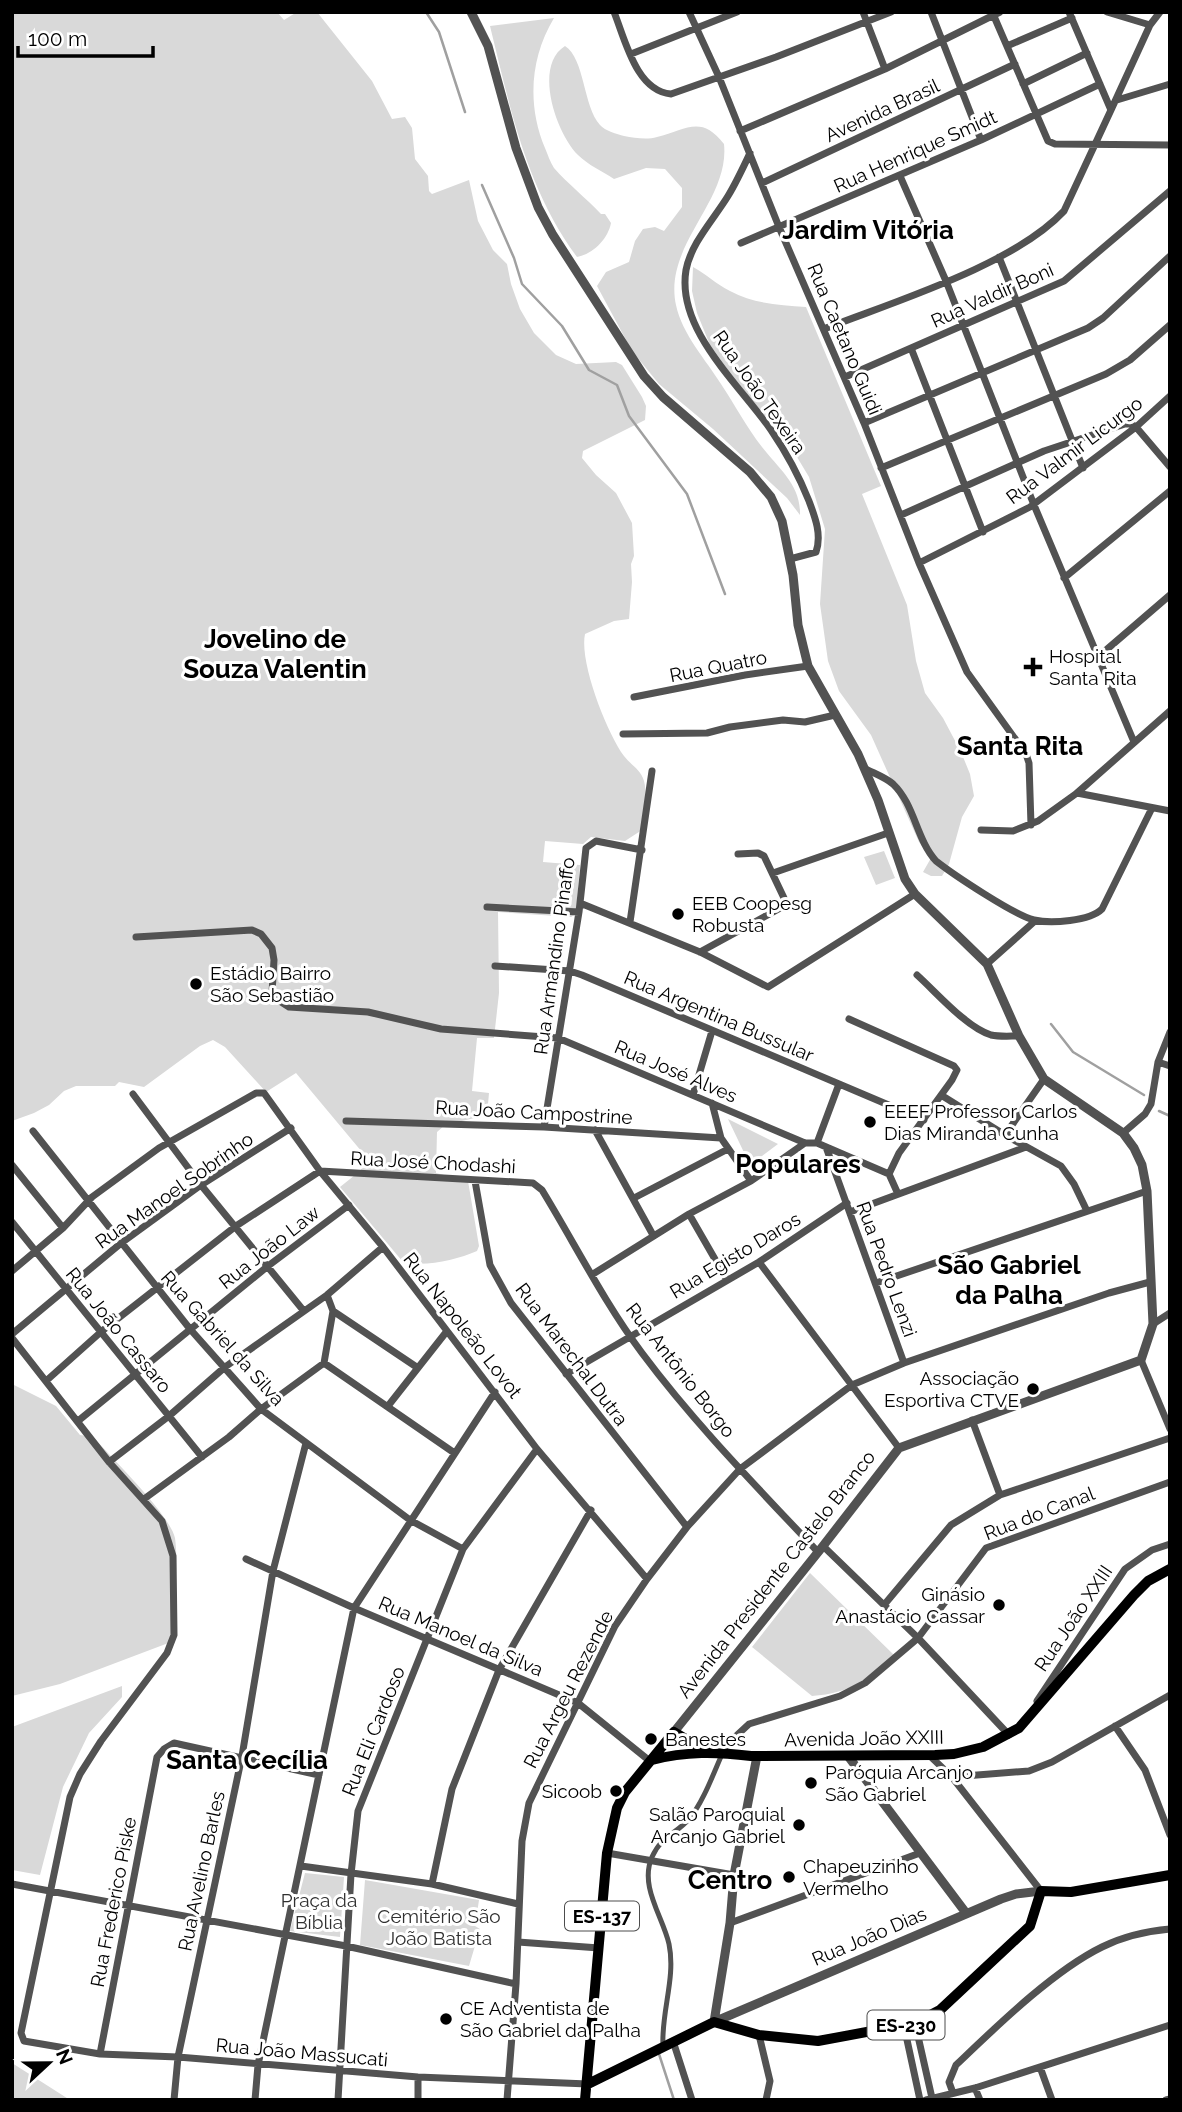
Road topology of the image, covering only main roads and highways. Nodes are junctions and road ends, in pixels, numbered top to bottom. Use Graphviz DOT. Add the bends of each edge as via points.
graph roads {
  1 [pos="1170,1569"];
  2 [pos="709,1752"];
  3 [pos="652,1761"];
  4 [pos="1170,1875"];
  5 [pos="588,2084"];
  6 [pos="585,2100"];
  1 -- 2 [label="main road, Avenida João XXIII" via="1134,1595 1019,1728 983,1747 930,1755"];
  2 -- 3 [label="main road, Avenida João XXIII"];
  2 -- 3 [label="main road, Avenida Presidente Castelo Branco / ES-137" via="674,1732"];
  3 -- 5 [label="main road, ES-137" via="617,1808 607,1853"];
  4 -- 5 [label="main road, Rua João Dias / ES-230" via="1071,1892 1041,1891 1030,1926 940,2010 910,2024 818,2041 709,2024"];
  5 -- 6 [label="main road, ES-137"];
}
